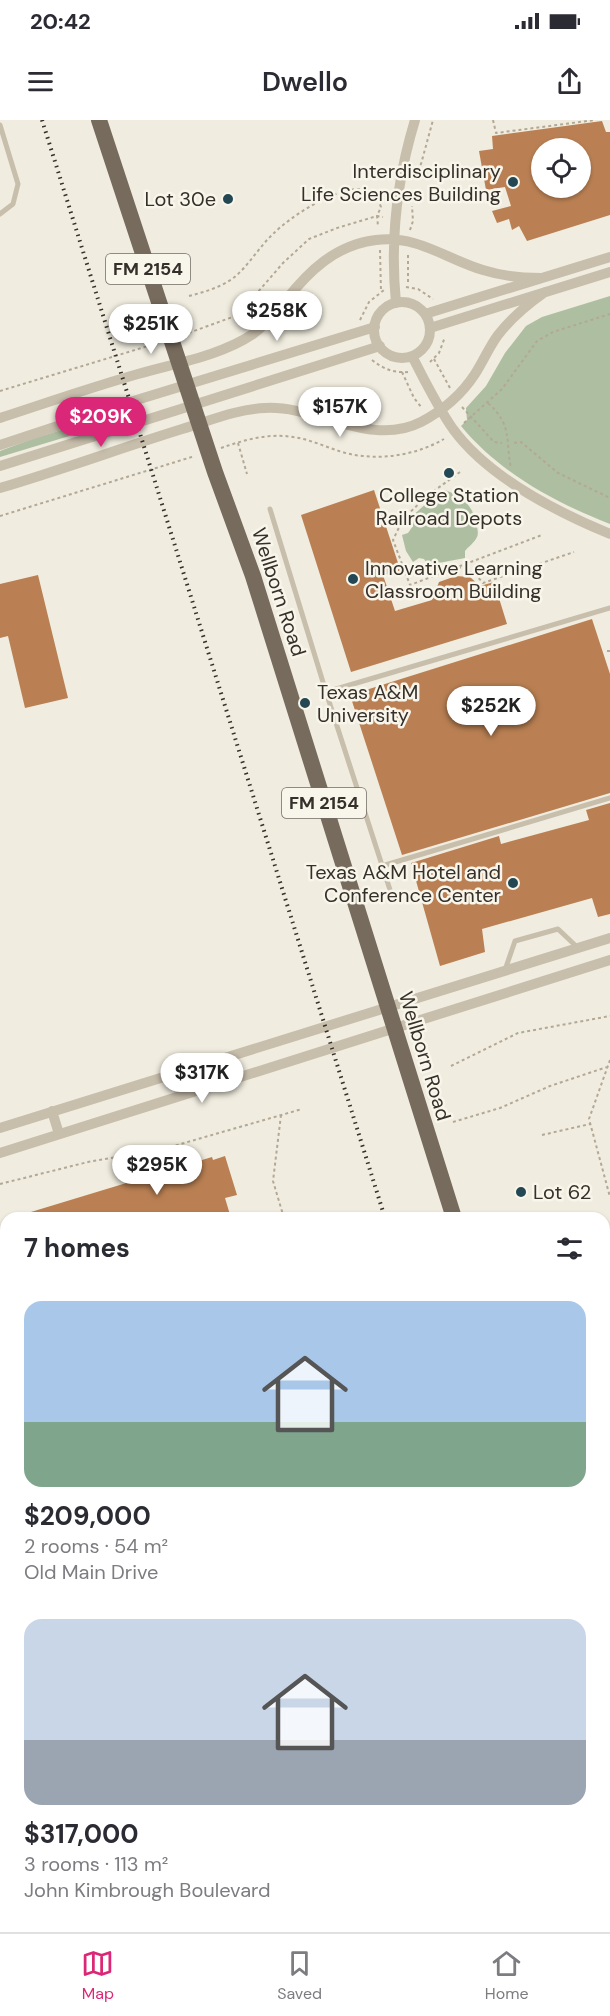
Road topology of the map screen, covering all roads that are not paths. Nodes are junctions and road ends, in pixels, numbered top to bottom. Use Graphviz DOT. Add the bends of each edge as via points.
graph roads {
  1 [pos="99,120"];
  2 [pos="415,120"];
  3 [pos="0,125"];
  4 [pos="0,214"];
  5 [pos="394,240"];
  6 [pos="610,257"];
  7 [pos="610,272"];
  8 [pos="542,278"];
  9 [pos="545,292"];
  10 [pos="396,303"];
  11 [pos="425,314"];
  12 [pos="375,327"];
  13 [pos="430,328"];
  14 [pos="380,346"];
  15 [pos="412,356"];
  16 [pos="185,379"];
  17 [pos="440,409"];
  18 [pos="196,411"];
  19 [pos="0,418"];
  20 [pos="0,445"];
  21 [pos="0,466"];
  22 [pos="0,488"];
  23 [pos="270,509"];
  24 [pos="610,534"];
  25 [pos="610,608"];
  26 [pos="326,692"];
  27 [pos="610,798"];
  28 [pos="382,866"];
  29 [pos="391,893"];
  30 [pos="610,938"];
  31 [pos="579,948"];
  32 [pos="610,960"];
  33 [pos="586,968"];
  34 [pos="505,971"];
  35 [pos="510,991"];
  36 [pos="389,1008"];
  37 [pos="395,1028"];
  38 [pos="52,1111"];
  39 [pos="5,1126"];
  40 [pos="59,1134"];
  41 [pos="0,1135"];
  42 [pos="0,1153"];
  43 [pos="452,1212"];
  1 -- 16 [label="main road, Wellborn Road / FM 2154"];
  2 -- 5 [label="street" via="400,188"];
  3 -- 4 [label="lane" via="18,184 13,204"];
  5 -- 8 [label="street" via="430,247 484,271"];
  5 -- 10 [label="street"];
  5 -- 19 [label="street" via="358,243 326,258 263,326 236,344"];
  6 -- 8 [label="street"];
  7 -- 9 [label="street"];
  8 -- 11 [label="street"];
  9 -- 13 [label="street"];
  9 -- 17 [label="street" via="497,336 463,390"];
  10 -- 11 [label="street" via="412,304"];
  10 -- 12 [label="street" via="381,312"];
  11 -- 13 [label="street"];
  12 -- 14 [label="street"];
  12 -- 16 [label="street"];
  13 -- 15 [label="street" via="427,343"];
  14 -- 15 [label="street" via="393,356"];
  14 -- 18 [label="street"];
  15 -- 17 [label="street"];
  16 -- 18 [label="main road, Wellborn Road / FM 2154"];
  16 -- 20 [label="street"];
  17 -- 22 [label="street" via="410,426 373,429 294,409 254,409"];
  17 -- 24 [label="street" via="462,440 497,471 571,518"];
  18 -- 21 [label="street"];
  18 -- 36 [label="main road, Wellborn Road / FM 2154" via="253,576"];
  23 -- 26 [label="lane"];
  25 -- 26 [label="lane"];
  26 -- 28 [label="lane"];
  27 -- 28 [label="lane"];
  28 -- 29 [label="lane"];
  30 -- 31 [label="street"];
  31 -- 33 [label="street"];
  31 -- 34 [label="street"];
  31 -- 34 [label="lane" via="558,929 514,941"];
  32 -- 33 [label="street"];
  33 -- 35 [label="street"];
  34 -- 35 [label="street"];
  34 -- 36 [label="street"];
  35 -- 37 [label="street"];
  36 -- 37 [label="main road, Wellborn Road / FM 2154"];
  36 -- 38 [label="street"];
  37 -- 40 [label="street"];
  37 -- 43 [label="main road, Wellborn Road / FM 2154"];
  38 -- 39 [label="street"];
  38 -- 40 [label="street"];
  39 -- 41 [label="street"];
  40 -- 42 [label="street"];
}
